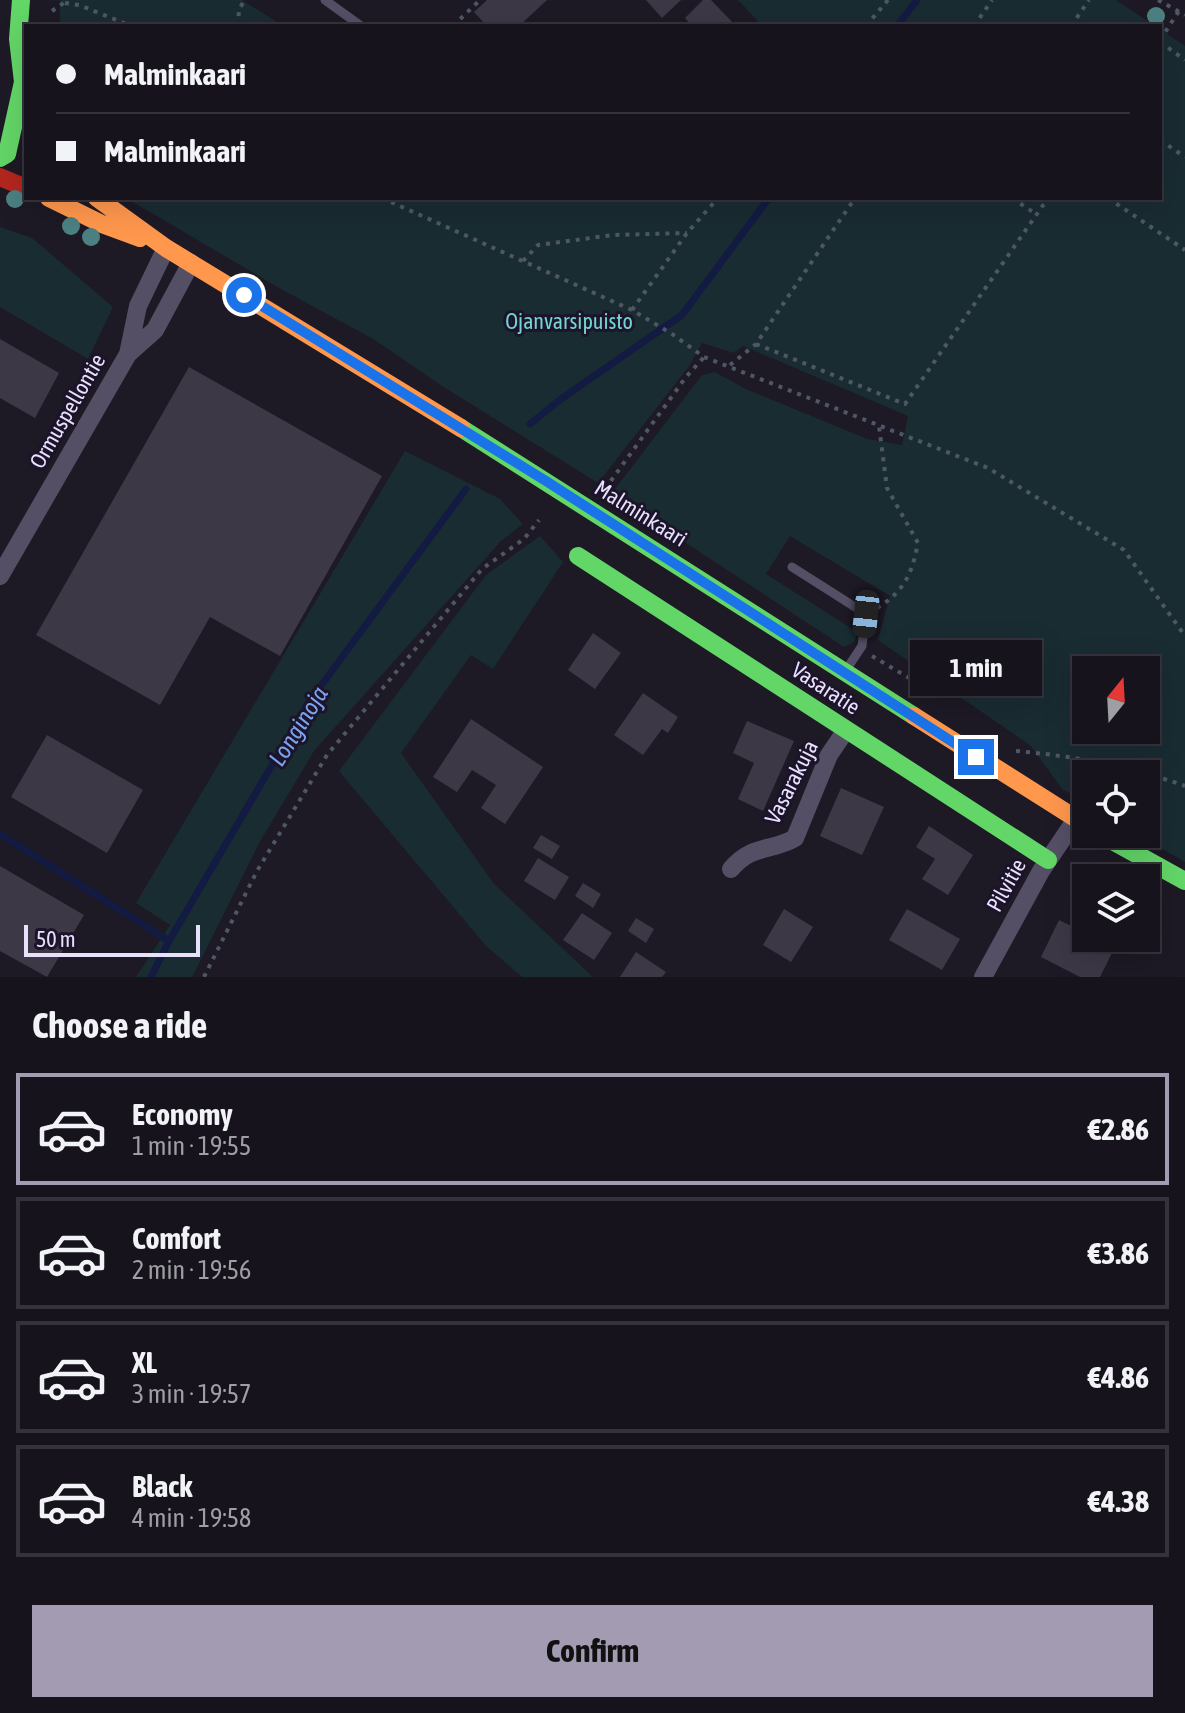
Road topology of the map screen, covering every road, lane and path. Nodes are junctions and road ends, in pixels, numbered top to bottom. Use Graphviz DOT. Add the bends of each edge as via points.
graph roads {
  1 [pos="21,0"];
  2 [pos="245,0"];
  3 [pos="325,0"];
  4 [pos="480,0"];
  5 [pos="888,0"];
  6 [pos="992,0"];
  7 [pos="1089,0"];
  8 [pos="1160,1"];
  9 [pos="66,2"];
  10 [pos="52,11"];
  11 [pos="1179,11"];
  12 [pos="1185,15"];
  13 [pos="126,24"];
  14 [pos="238,24"];
  15 [pos="358,24"];
  16 [pos="455,24"];
  17 [pos="868,24"];
  18 [pos="975,24"];
  19 [pos="1072,24"];
  20 [pos="1162,38"];
  21 [pos="18,39"];
  22 [pos="1162,43"];
  23 [pos="1185,60"];
  24 [pos="0,75"];
  25 [pos="1162,141"];
  26 [pos="2,154"];
  27 [pos="1185,157"];
  28 [pos="24,161"];
  29 [pos="0,177"];
  30 [pos="24,187"];
  31 [pos="53,200"];
  32 [pos="100,200"];
  33 [pos="386,200"];
  34 [pos="716,200"];
  35 [pos="854,200"];
  36 [pos="1015,200"];
  37 [pos="1046,200"];
  38 [pos="1111,200"];
  39 [pos="1036,214"];
  40 [pos="687,233"];
  41 [pos="166,248"];
  42 [pos="1185,250"];
  43 [pos="523,261"];
  44 [pos="191,263"];
  45 [pos="632,310"];
  46 [pos="756,344"];
  47 [pos="128,354"];
  48 [pos="704,357"];
  49 [pos="730,365"];
  50 [pos="879,426"];
  51 [pos="604,490"];
  52 [pos="539,520"];
  53 [pos="578,556"];
  54 [pos="792,567"];
  55 [pos="0,576"];
  56 [pos="866,614"];
  57 [pos="1185,636"];
  58 [pos="862,646"];
  59 [pos="845,671"];
  60 [pos="911,679"];
  61 [pos="846,730"];
  62 [pos="1013,750"];
  63 [pos="1185,786"];
  64 [pos="1072,816"];
  65 [pos="1072,832"];
  66 [pos="1125,848"];
  67 [pos="1048,860"];
  68 [pos="731,869"];
  69 [pos="1185,881"];
  70 [pos="204,977"];
  71 [pos="983,977"];
  1 -- 21 [label="main road"];
  2 -- 14 [label="path"];
  3 -- 15 [label="lane"];
  4 -- 16 [label="path"];
  5 -- 17 [label="path"];
  6 -- 18 [label="path"];
  7 -- 19 [label="path"];
  8 -- 11 [label="path"];
  9 -- 10 [label="path"];
  9 -- 13 [label="path"];
  11 -- 12 [label="path"];
  11 -- 20 [label="path"];
  21 -- 24 [label="main road"];
  21 -- 26 [label="main road" via="23,82"];
  22 -- 23 [label="path"];
  25 -- 27 [label="path"];
  26 -- 28 [label="main road"];
  29 -- 30 [label="main road"];
  31 -- 41 [label="main road, Malminkaari"];
  32 -- 41 [label="main road, Malminkaari"];
  33 -- 43 [label="path"];
  34 -- 40 [label="path"];
  35 -- 46 [label="path"];
  36 -- 39 [label="path"];
  37 -- 39 [label="path"];
  38 -- 42 [label="path"];
  39 -- 46 [label="path" via="905,404"];
  40 -- 43 [label="path" via="538,245"];
  40 -- 45 [label="path"];
  41 -- 44 [label="main road, Malminkaari"];
  41 -- 47 [label="street, Ormuspellontie" via="138,306"];
  43 -- 45 [label="path"];
  44 -- 47 [label="street, Ormuspellontie" via="155,330"];
  44 -- 59 [label="main road, Malminkaari"];
  45 -- 48 [label="path"];
  46 -- 49 [label="path"];
  47 -- 55 [label="street, Ormuspellontie"];
  48 -- 49 [label="path"];
  48 -- 51 [label="path"];
  49 -- 50 [label="path"];
  50 -- 56 [label="path" via="887,488 918,543 912,574 887,602"];
  50 -- 57 [label="path" via="988,468 1124,550"];
  52 -- 70 [label="path" via="524,539 482,569 327,755 257,871"];
  53 -- 61 [label="main road, Vasaratie"];
  54 -- 56 [label="lane"];
  56 -- 58 [label="lane"];
  58 -- 59 [label="lane"];
  58 -- 60 [label="path"];
  59 -- 64 [label="main road, Malminkaari"];
  61 -- 67 [label="main road, Vasaratie"];
  61 -- 68 [label="street, Vasarakuja" via="829,755 795,838 740,858"];
  62 -- 63 [label="path" via="1150,773"];
  65 -- 67 [label="street, Pilvitie"];
  66 -- 69 [label="main road"];
  67 -- 71 [label="street, Pilvitie"];
}
